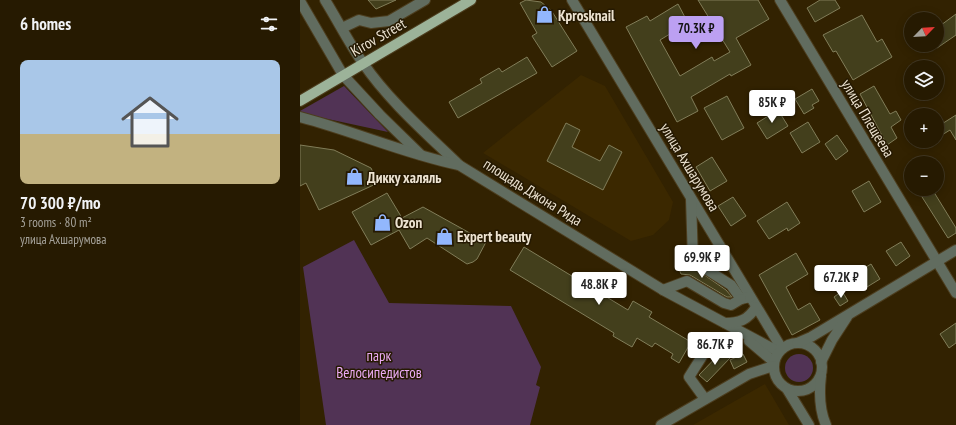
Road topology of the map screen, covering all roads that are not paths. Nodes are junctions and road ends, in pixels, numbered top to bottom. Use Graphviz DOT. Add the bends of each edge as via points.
graph roads {
  1 [pos="325,0"];
  2 [pos="425,0"];
  3 [pos="471,0"];
  4 [pos="572,0"];
  5 [pos="780,0"];
  6 [pos="300,1"];
  7 [pos="459,3"];
  8 [pos="342,28"];
  9 [pos="363,63"];
  10 [pos="343,75"];
  11 [pos="300,101"];
  12 [pos="300,117"];
  13 [pos="424,158"];
  14 [pos="459,164"];
  15 [pos="691,197"];
  16 [pos="956,250"];
  17 [pos="937,262"];
  18 [pos="663,290"];
  19 [pos="956,293"];
  20 [pos="746,298"];
  21 [pos="756,307"];
  22 [pos="848,315"];
  23 [pos="725,323"];
  24 [pos="735,330"];
  25 [pos="797,343"];
  26 [pos="706,350"];
  27 [pos="780,351"];
  28 [pos="821,362"];
  29 [pos="774,364"];
  30 [pos="821,374"];
  31 [pos="788,389"];
  32 [pos="704,399"];
  33 [pos="660,425"];
  34 [pos="809,425"];
  35 [pos="826,425"];
  1 -- 8 [label="street"];
  2 -- 8 [label="street" via="389,21 371,23 359,20"];
  3 -- 7 [label="main road, Kirov Street"];
  4 -- 15 [label="street, улица Ахшарумова"];
  5 -- 17 [label="street, улица Плещеева"];
  6 -- 10 [label="street"];
  7 -- 9 [label="main road, Kirov Street"];
  8 -- 9 [label="street"];
  9 -- 10 [label="main road, Kirov Street"];
  9 -- 14 [label="street" via="399,106"];
  10 -- 11 [label="main road, Kirov Street"];
  10 -- 13 [label="street"];
  12 -- 13 [label="street, площадь Джона Рида"];
  13 -- 14 [label="street, площадь Джона Рида"];
  14 -- 18 [label="street, площадь Джона Рида"];
  15 -- 20 [label="street, улица Ахшарумова"];
  15 -- 20 [label="street" via="693,261 731,285"];
  16 -- 17 [label="street"];
  17 -- 19 [label="street, улица Плещеева"];
  17 -- 22 [label="street"];
  18 -- 20 [label="street" via="687,281 724,303 731,305"];
  18 -- 23 [label="street, площадь Джона Рида"];
  20 -- 21 [label="street, улица Ахшарумова"];
  21 -- 23 [label="street" via="744,320"];
  21 -- 27 [label="street, улица Ахшарумова"];
  22 -- 25 [label="street"];
  22 -- 28 [label="street"];
  23 -- 24 [label="street, площадь Джона Рида"];
  24 -- 27 [label="street, площадь Джона Рида"];
  24 -- 29 [label="street, площадь Джона Рида"];
  25 -- 27 [label="street"];
  25 -- 28 [label="street" via="812,348"];
  26 -- 32 [label="street" via="689,377"];
  27 -- 29 [label="street"];
  28 -- 30 [label="street"];
  29 -- 31 [label="street" via="777,380"];
  29 -- 32 [label="street" via="749,374"];
  30 -- 31 [label="street" via="817,382 804,391"];
  30 -- 35 [label="street" via="819,396"];
  31 -- 34 [label="street"];
  32 -- 33 [label="street"];
}
